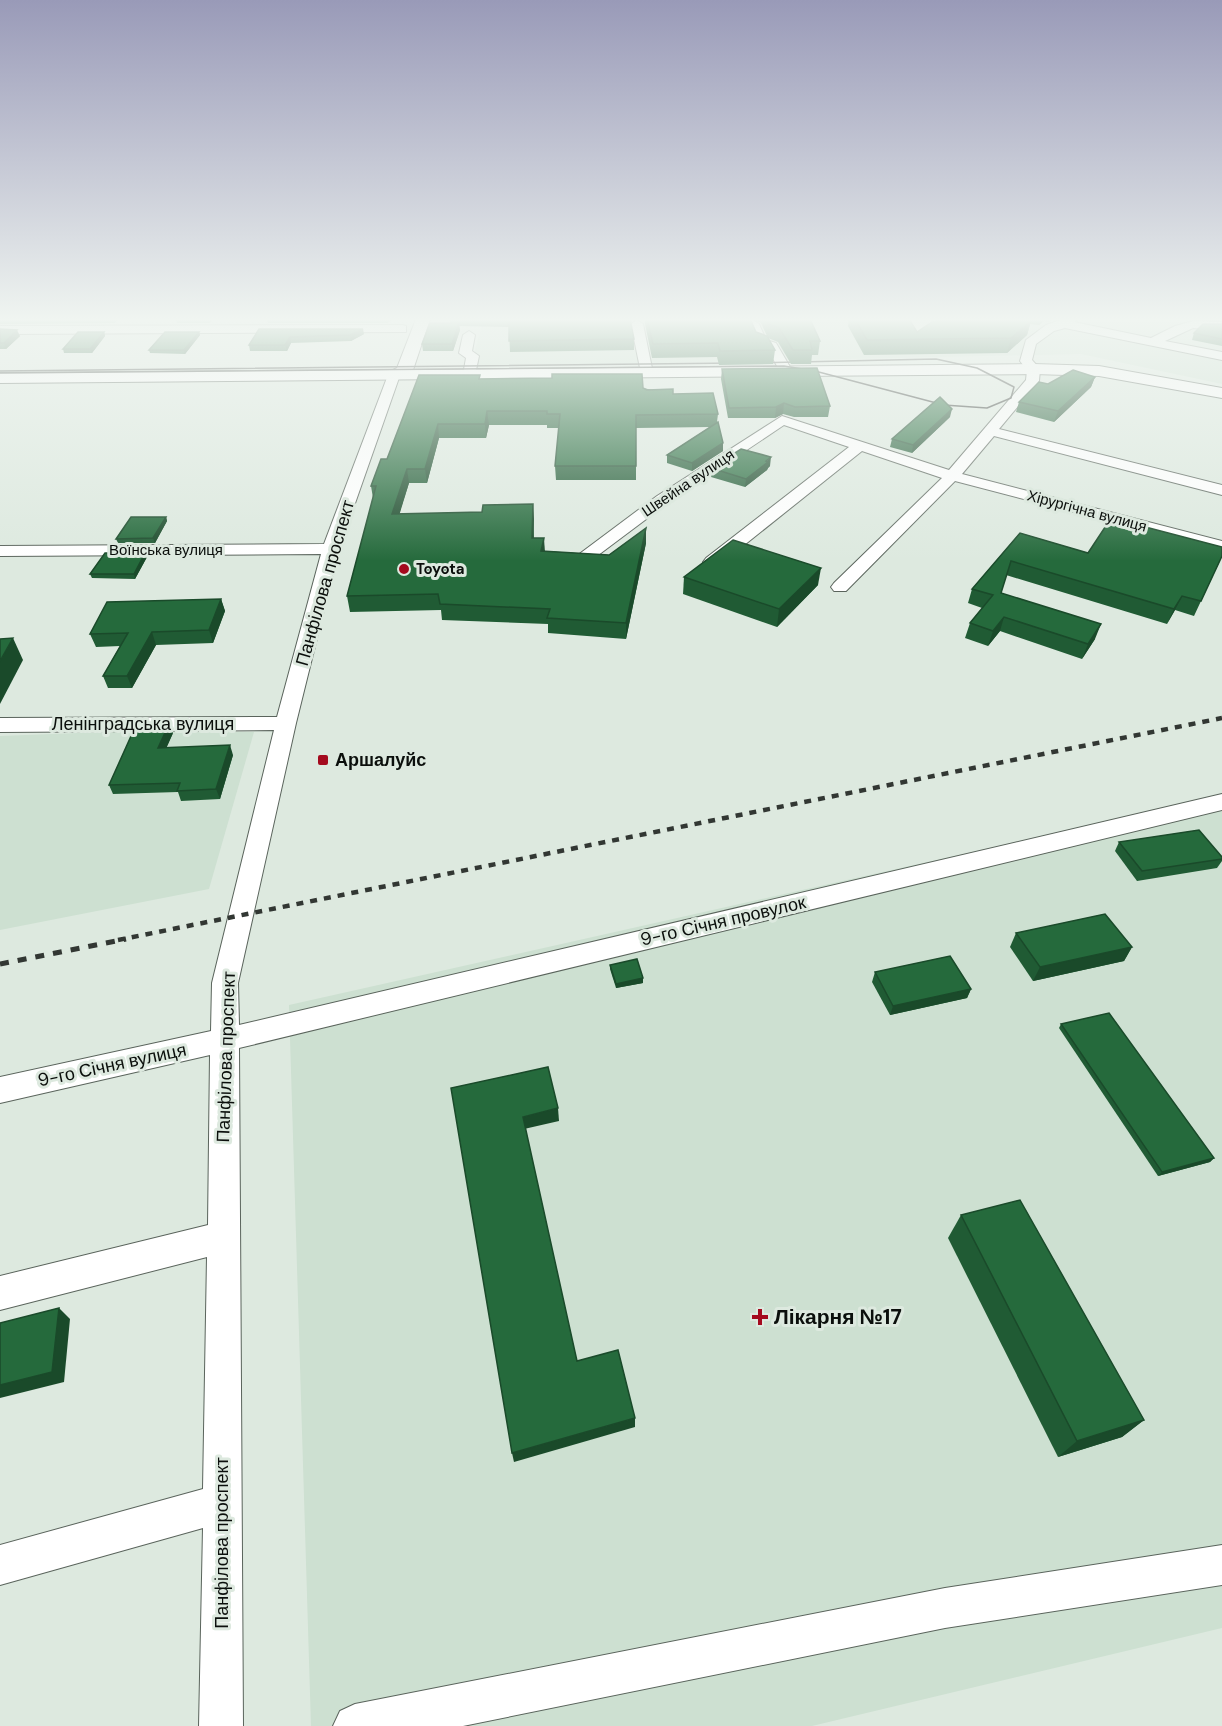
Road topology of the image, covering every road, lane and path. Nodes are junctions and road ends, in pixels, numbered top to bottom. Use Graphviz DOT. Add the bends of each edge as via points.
graph roads {
  1 [pos="383,400"];
  2 [pos="1017,400"];
  3 [pos="992,431"];
  4 [pos="861,445"];
  5 [pos="952,476"];
  6 [pos="1222,490"];
  7 [pos="1222,546"];
  8 [pos="331,549"];
  9 [pos="0,551"];
  10 [pos="587,555"];
  11 [pos="695,575"];
  12 [pos="840,586"];
  13 [pos="286,723"];
  14 [pos="0,725"];
  15 [pos="1222,802"];
  16 [pos="224,1040"];
  17 [pos="0,1090"];
  18 [pos="223,1237"];
  19 [pos="0,1293"];
  20 [pos="222,1503"];
  21 [pos="0,1565"];
  22 [pos="1222,1565"];
  23 [pos="220,1726"];
  24 [pos="355,1726"];
  1 -- 8 [label="street, Панфілова проспект"];
  2 -- 3 [label="street"];
  3 -- 5 [label="street"];
  3 -- 6 [label="street"];
  4 -- 5 [label="street, Швейна вулиця"];
  4 -- 10 [label="street, Швейна вулиця" via="782,420"];
  4 -- 11 [label="street"];
  5 -- 7 [label="street, Хірургічна вулиця"];
  5 -- 12 [label="street"];
  8 -- 9 [label="street, Воїнська вулиця"];
  8 -- 13 [label="street, Панфілова проспект"];
  13 -- 14 [label="street, Ленінградська вулиця"];
  13 -- 16 [label="street, Панфілова проспект" via="225,983"];
  15 -- 16 [label="street, 9-го Січня провулок"];
  16 -- 17 [label="street, 9-го Січня вулиця"];
  16 -- 18 [label="street, Панфілова проспект"];
  18 -- 19 [label="street"];
  18 -- 20 [label="street, Панфілова проспект"];
  20 -- 21 [label="street"];
  20 -- 23 [label="street, Панфілова проспект"];
  22 -- 24 [label="street" via="945,1608"];
}
